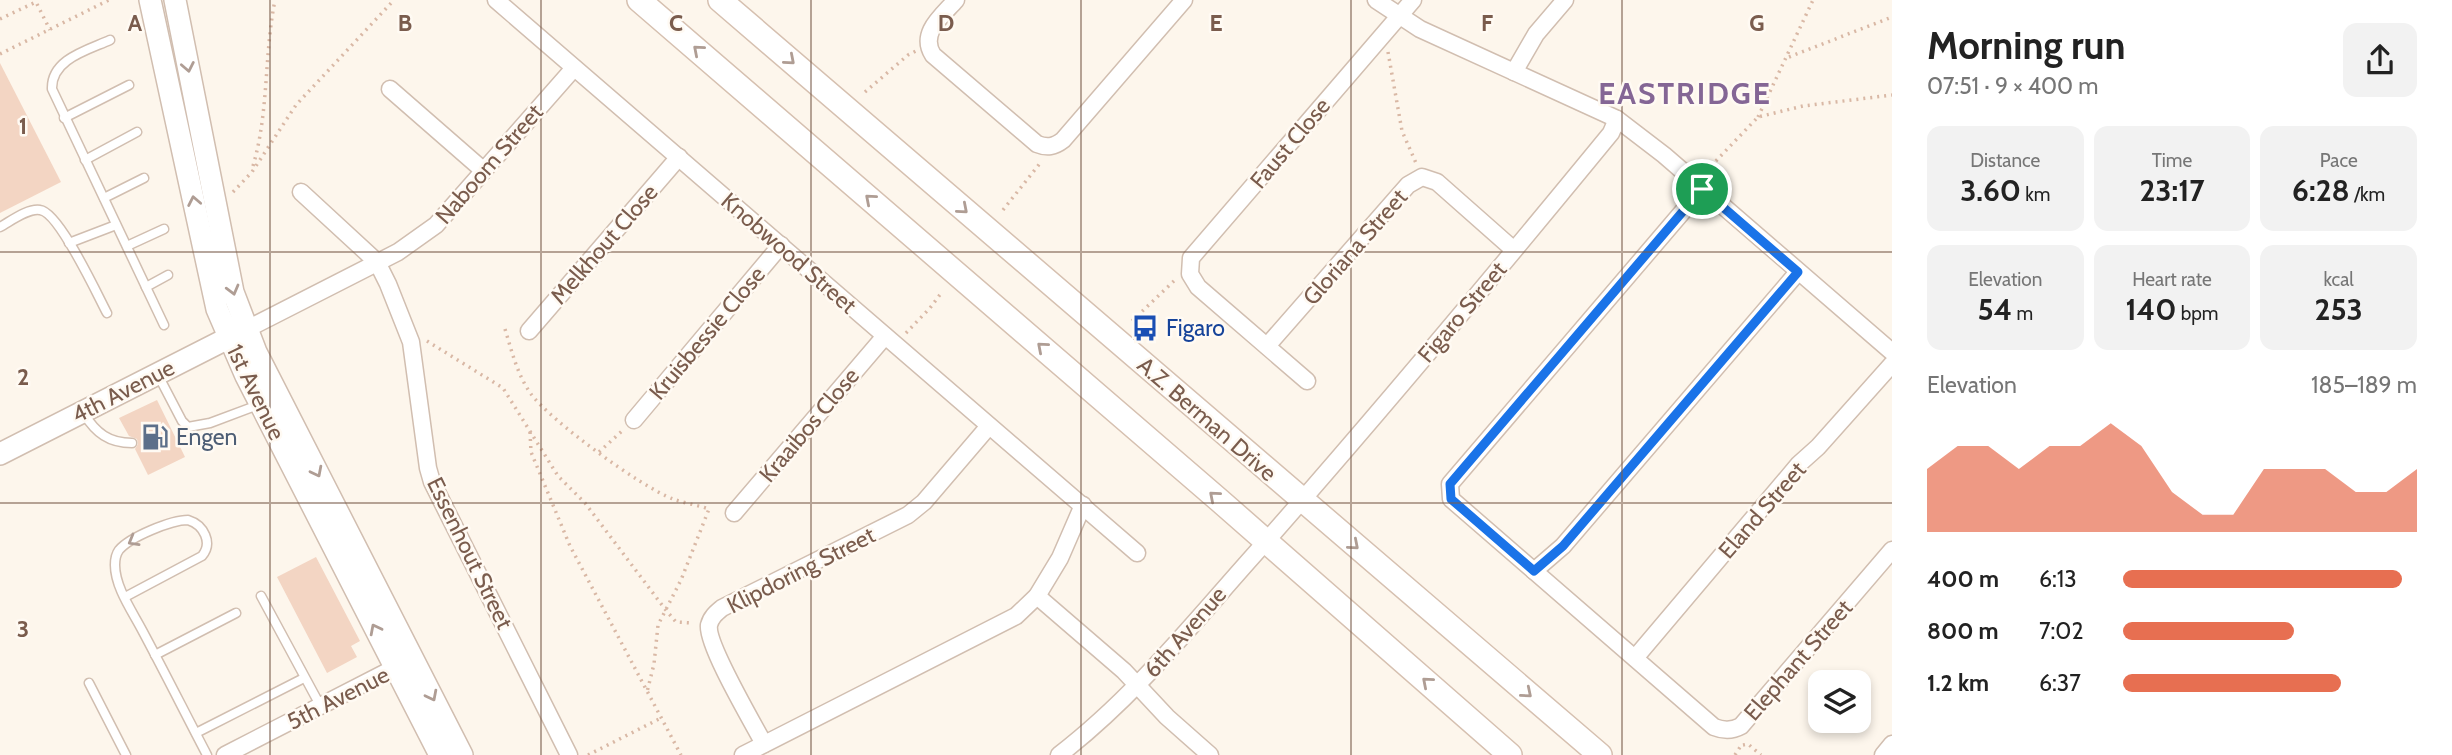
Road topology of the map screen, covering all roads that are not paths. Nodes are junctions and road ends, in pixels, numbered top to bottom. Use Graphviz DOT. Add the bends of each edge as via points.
graph roads {
  1 [pos="150,0"];
  2 [pos="175,0"];
  3 [pos="496,0"];
  4 [pos="639,0"];
  5 [pos="720,0"];
  6 [pos="956,0"];
  7 [pos="1184,0"];
  8 [pos="1376,0"];
  9 [pos="1413,0"];
  10 [pos="1565,0"];
  11 [pos="1399,16"];
  12 [pos="110,40"];
  13 [pos="574,68"];
  14 [pos="1514,72"];
  15 [pos="129,85"];
  16 [pos="390,89"];
  17 [pos="64,118"];
  18 [pos="1617,119"];
  19 [pos="137,132"];
  20 [pos="679,157"];
  21 [pos="85,160"];
  22 [pos="484,171"];
  23 [pos="144,178"];
  24 [pos="1702,189"];
  25 [pos="301,192"];
  26 [pos="104,198"];
  27 [pos="116,225"];
  28 [pos="0,227"];
  29 [pos="164,229"];
  30 [pos="69,243"];
  31 [pos="781,245"];
  32 [pos="127,246"];
  33 [pos="1514,250"];
  34 [pos="377,262"];
  35 [pos="1798,272"];
  36 [pos="168,275"];
  37 [pos="146,287"];
  38 [pos="107,313"];
  39 [pos="164,325"];
  40 [pos="529,331"];
  41 [pos="238,333"];
  42 [pos="890,340"];
  43 [pos="1267,346"];
  44 [pos="1892,352"];
  45 [pos="1892,364"];
  46 [pos="157,373"];
  47 [pos="1307,381"];
  48 [pos="261,404"];
  49 [pos="83,411"];
  50 [pos="634,420"];
  51 [pos="182,421"];
  52 [pos="170,426"];
  53 [pos="989,426"];
  54 [pos="132,443"];
  55 [pos="0,454"];
  56 [pos="1302,500"];
  57 [pos="1083,505"];
  58 [pos="734,513"];
  59 [pos="1266,541"];
  60 [pos="1892,550"];
  61 [pos="1136,553"];
  62 [pos="1534,571"];
  63 [pos="261,596"];
  64 [pos="1037,596"];
  65 [pos="125,597"];
  66 [pos="236,612"];
  67 [pos="155,654"];
  68 [pos="1635,658"];
  69 [pos="404,663"];
  70 [pos="304,678"];
  71 [pos="89,683"];
  72 [pos="1138,686"];
  73 [pos="321,707"];
  74 [pos="196,733"];
  75 [pos="764,744"];
  76 [pos="1892,744"];
  77 [pos="126,755"];
  78 [pos="207,755"];
  79 [pos="225,755"];
  80 [pos="440,755"];
  81 [pos="462,755"];
  82 [pos="569,755"];
  83 [pos="743,755"];
  84 [pos="1059,755"];
  85 [pos="1210,755"];
  86 [pos="1510,755"];
  87 [pos="1600,755"];
  88 [pos="1883,755"];
  41 -- 1 [label="street, 1st Avenue, one-way" via="213,295"];
  2 -- 41 [label="street, 1st Avenue, one-way"];
  3 -- 13 [label="street, Knobwood Street"];
  59 -- 4 [label="main road, one-way"];
  5 -- 56 [label="main road, A.Z. Berman Drive, one-way"];
  6 -- 7 [label="street" via="928,36 933,55 1045,147 1063,140"];
  8 -- 11 [label="street"];
  9 -- 11 [label="street, Faust Close"];
  10 -- 14 [label="street" via="1536,34"];
  11 -- 14 [label="street"];
  11 -- 43 [label="street, Faust Close" via="1191,258 1190,274 1198,287"];
  12 -- 17 [label="lane" via="67,60 54,73 52,89"];
  13 -- 20 [label="street, Knobwood Street"];
  13 -- 22 [label="street, Naboom Street"];
  14 -- 18 [label="street"];
  15 -- 17 [label="lane"];
  16 -- 22 [label="street"];
  17 -- 21 [label="lane"];
  18 -- 24 [label="street"];
  18 -- 33 [label="street, Figaro Street"];
  19 -- 21 [label="lane"];
  20 -- 31 [label="street, Knobwood Street"];
  20 -- 40 [label="street, Melkhout Close"];
  21 -- 26 [label="lane"];
  22 -- 34 [label="street, Naboom Street" via="436,225"];
  23 -- 26 [label="lane"];
  24 -- 35 [label="street"];
  24 -- 62 [label="street, Elephant Street" via="1450,484 1451,499"];
  25 -- 34 [label="street"];
  26 -- 27 [label="lane"];
  27 -- 30 [label="lane"];
  27 -- 32 [label="lane"];
  28 -- 30 [label="lane" via="34,210 44,211 56,220"];
  29 -- 32 [label="lane"];
  30 -- 38 [label="lane"];
  31 -- 42 [label="street, Knobwood Street"];
  31 -- 50 [label="street, Kruisbessie Close"];
  32 -- 37 [label="lane"];
  33 -- 43 [label="street, Gloriana Street" via="1437,182 1422,177 1408,185"];
  33 -- 56 [label="street, Figaro Street"];
  34 -- 41 [label="street, Naboom Street"];
  34 -- 82 [label="street, Essenhout Street" via="411,342 432,482"];
  35 -- 44 [label="street"];
  35 -- 62 [label="street" via="1563,546"];
  36 -- 37 [label="lane"];
  37 -- 39 [label="lane"];
  41 -- 46 [label="street, 4th Avenue"];
  41 -- 48 [label="street, 1st Avenue"];
  41 -- 69 [label="street, 1st Avenue, one-way" via="263,367"];
  42 -- 53 [label="street, Knobwood Street"];
  42 -- 58 [label="street, Kraaibos Close"];
  43 -- 47 [label="street"];
  45 -- 68 [label="street, Eland Street" via="1799,464"];
  46 -- 49 [label="street, 4th Avenue"];
  46 -- 51 [label="lane"];
  48 -- 51 [label="lane" via="200,426 188,427"];
  69 -- 48 [label="street, 1st Avenue, one-way"];
  49 -- 54 [label="lane" via="93,429 104,437"];
  49 -- 55 [label="street, 4th Avenue"];
  51 -- 52 [label="lane"];
  53 -- 57 [label="street, Knobwood Street"];
  53 -- 75 [label="street, Klipdoring Street" via="925,502 908,515 713,616 709,630 714,648"];
  56 -- 59 [label="street, 6th Avenue"];
  56 -- 87 [label="main road, A.Z. Berman Drive, one-way"];
  57 -- 61 [label="street, Knobwood Street"];
  57 -- 64 [label="street"];
  59 -- 72 [label="street, 6th Avenue"];
  86 -- 59 [label="main road, one-way"];
  60 -- 68 [label="street, Elephant Street" via="1734,730 1714,727"];
  62 -- 68 [label="street, Elephant Street"];
  63 -- 70 [label="lane"];
  64 -- 72 [label="street"];
  64 -- 75 [label="street" via="1016,616"];
  65 -- 65 [label="lane, one-way" via="202,556 208,544 201,528 180,520 118,551 115,567"];
  65 -- 67 [label="lane"];
  66 -- 67 [label="lane"];
  67 -- 74 [label="lane"];
  69 -- 73 [label="street, 5th Avenue"];
  69 -- 80 [label="street, 1st Avenue"];
  69 -- 81 [label="street, 1st Avenue, one-way"];
  70 -- 73 [label="lane"];
  70 -- 74 [label="lane"];
  71 -- 77 [label="lane"];
  72 -- 84 [label="street, 6th Avenue"];
  72 -- 85 [label="street"];
  73 -- 79 [label="street, 5th Avenue"];
  74 -- 78 [label="lane"];
  75 -- 83 [label="street"];
  76 -- 88 [label="street"];
}
